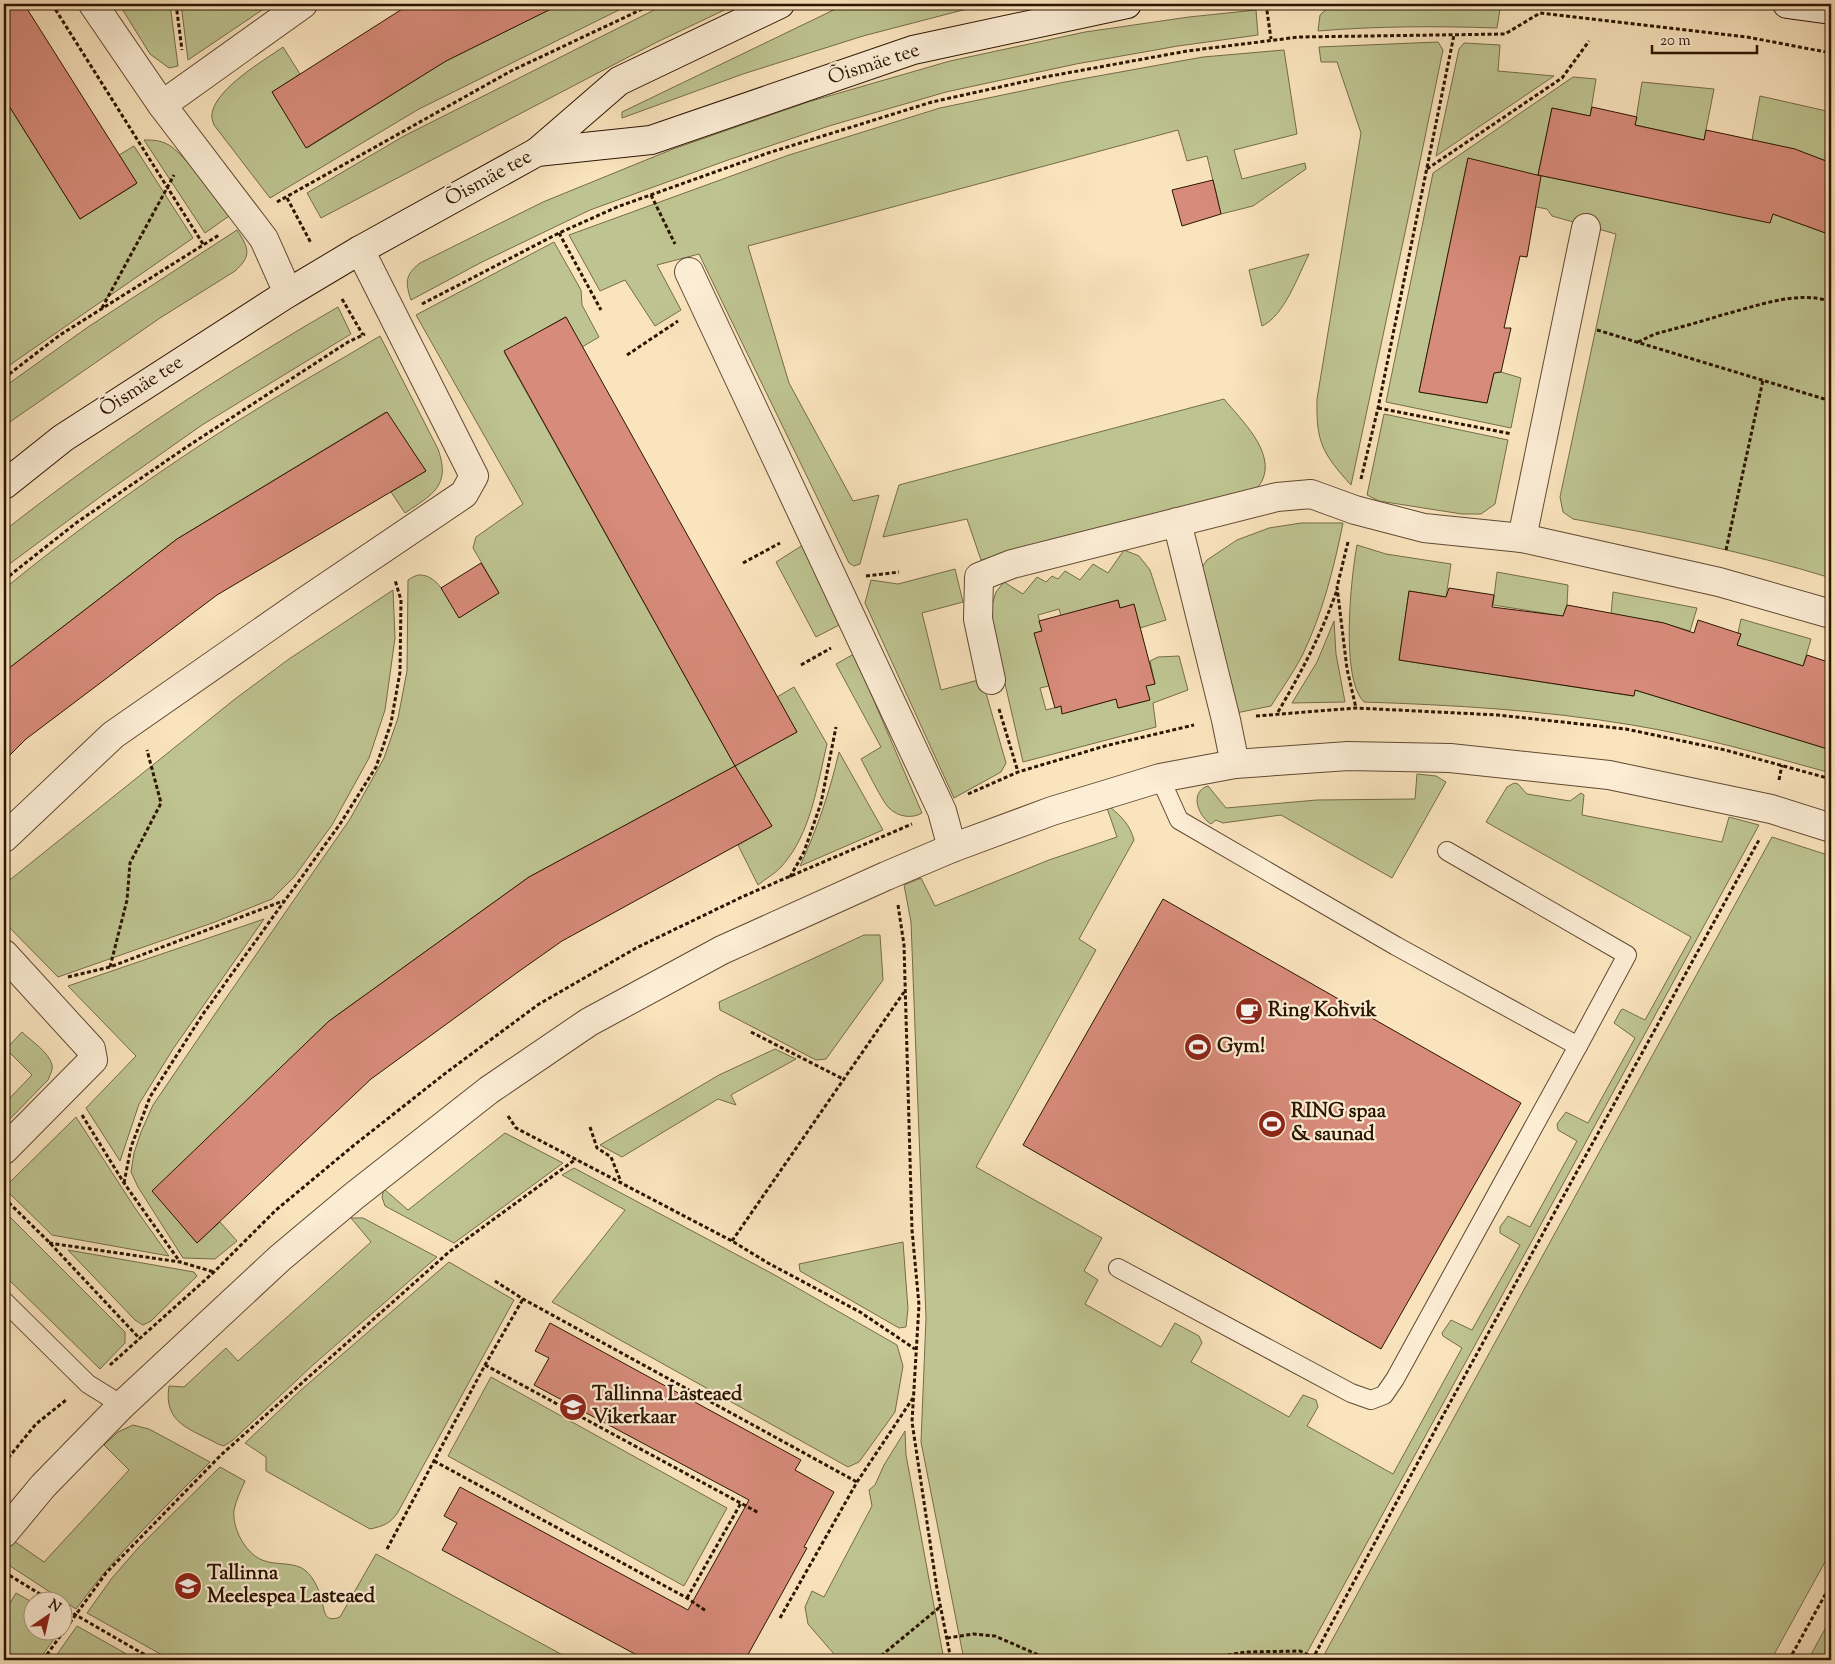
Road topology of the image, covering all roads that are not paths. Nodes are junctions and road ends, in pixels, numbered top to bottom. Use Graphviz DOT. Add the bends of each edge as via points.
graph roads {
  1 [pos="93,4"];
  2 [pos="303,4"];
  3 [pos="780,4"];
  4 [pos="1127,4"];
  5 [pos="1787,4"];
  6 [pos="1831,10"];
  7 [pos="162,105"];
  8 [pos="537,152"];
  9 [pos="1586,228"];
  10 [pos="360,250"];
  11 [pos="689,272"];
  12 [pos="288,293"];
  13 [pos="4,485"];
  14 [pos="1177,522"];
  15 [pos="1522,538"];
  16 [pos="1831,614"];
  17 [pos="991,680"];
  18 [pos="1235,764"];
  19 [pos="1160,778"];
  20 [pos="1831,828"];
  21 [pos="4,838"];
  22 [pos="952,848"];
  23 [pos="1446,851"];
  24 [pos="4,954"];
  25 [pos="1578,1046"];
  26 [pos="4,1150"];
  27 [pos="1118,1268"];
  28 [pos="4,1301"];
  29 [pos="122,1405"];
  30 [pos="4,1533"];
  1 -- 7 [label="street"];
  2 -- 7 [label="street"];
  3 -- 8 [label="street" via="619,82"];
  4 -- 8 [label="street, Õismäe tee" via="913,50 651,140"];
  5 -- 6 [label="street"];
  7 -- 12 [label="street" via="264,240"];
  8 -- 10 [label="street, Õismäe tee"];
  9 -- 15 [label="street"];
  10 -- 12 [label="street, Õismäe tee"];
  10 -- 21 [label="street" via="474,476 464,494 113,735"];
  11 -- 22 [label="street" via="942,811"];
  12 -- 13 [label="street, Õismäe tee" via="64,438"];
  14 -- 15 [label="street" via="1276,497 1311,494 1424,528"];
  14 -- 17 [label="street" via="1012,564 979,577 978,619"];
  14 -- 18 [label="street"];
  15 -- 16 [label="street" via="1719,582"];
  18 -- 19 [label="street"];
  18 -- 20 [label="street" via="1348,756 1450,758 1609,775 1771,809"];
  19 -- 22 [label="street" via="1052,811"];
  19 -- 25 [label="lane" via="1179,820 1396,946"];
  22 -- 29 [label="street" via="722,950 597,1018 489,1090 280,1258"];
  23 -- 25 [label="lane" via="1627,955"];
  24 -- 26 [label="street" via="91,1049 94,1060"];
  25 -- 27 [label="lane" via="1384,1395 1371,1400 1351,1393"];
  28 -- 29 [label="lane" via="88,1384"];
  29 -- 30 [label="street" via="43,1486"];
}
